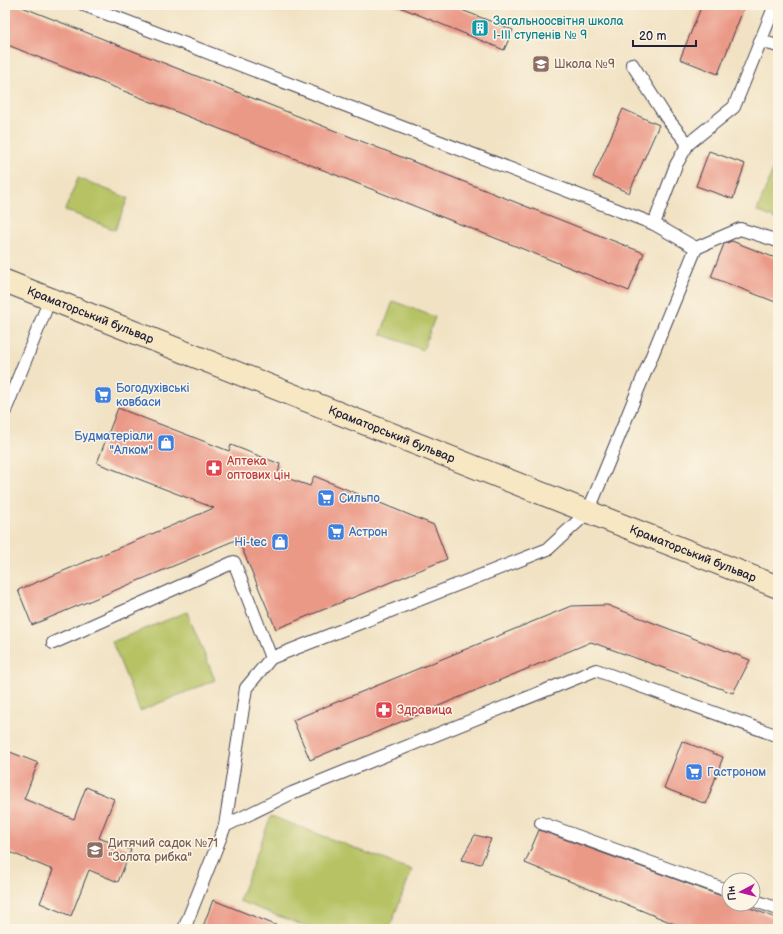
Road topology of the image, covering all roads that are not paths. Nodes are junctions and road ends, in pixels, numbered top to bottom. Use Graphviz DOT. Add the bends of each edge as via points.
graph roads {
  1 [pos="84,5"];
  2 [pos="775,5"];
  3 [pos="760,41"];
  4 [pos="778,46"];
  5 [pos="632,64"];
  6 [pos="688,144"];
  7 [pos="654,224"];
  8 [pos="778,241"];
  9 [pos="696,248"];
  10 [pos="5,281"];
  11 [pos="50,298"];
  12 [pos="5,411"];
  13 [pos="588,512"];
  14 [pos="778,587"];
  15 [pos="53,643"];
  16 [pos="271,658"];
  17 [pos="778,736"];
  18 [pos="541,823"];
  19 [pos="225,826"];
  20 [pos="721,889"];
  21 [pos="761,903"];
  22 [pos="778,909"];
  23 [pos="184,929"];
  1 -- 7 [label="lane"];
  2 -- 3 [label="lane"];
  3 -- 4 [label="lane"];
  3 -- 6 [label="lane" via="734,107"];
  5 -- 6 [label="lane" via="666,117"];
  6 -- 7 [label="lane" via="676,164"];
  7 -- 9 [label="lane"];
  8 -- 9 [label="lane" via="740,229"];
  9 -- 13 [label="lane"];
  10 -- 11 [label="street, Краматорський бульвар"];
  11 -- 12 [label="lane"];
  11 -- 13 [label="street, Краматорський бульвар"];
  13 -- 14 [label="street, Краматорський бульвар"];
  13 -- 16 [label="lane" via="548,549"];
  15 -- 16 [label="lane" via="234,562"];
  16 -- 19 [label="lane" via="246,688"];
  17 -- 19 [label="lane" via="596,670 292,793"];
  18 -- 20 [label="lane"];
  19 -- 23 [label="lane"];
  21 -- 22 [label="lane"];
}
